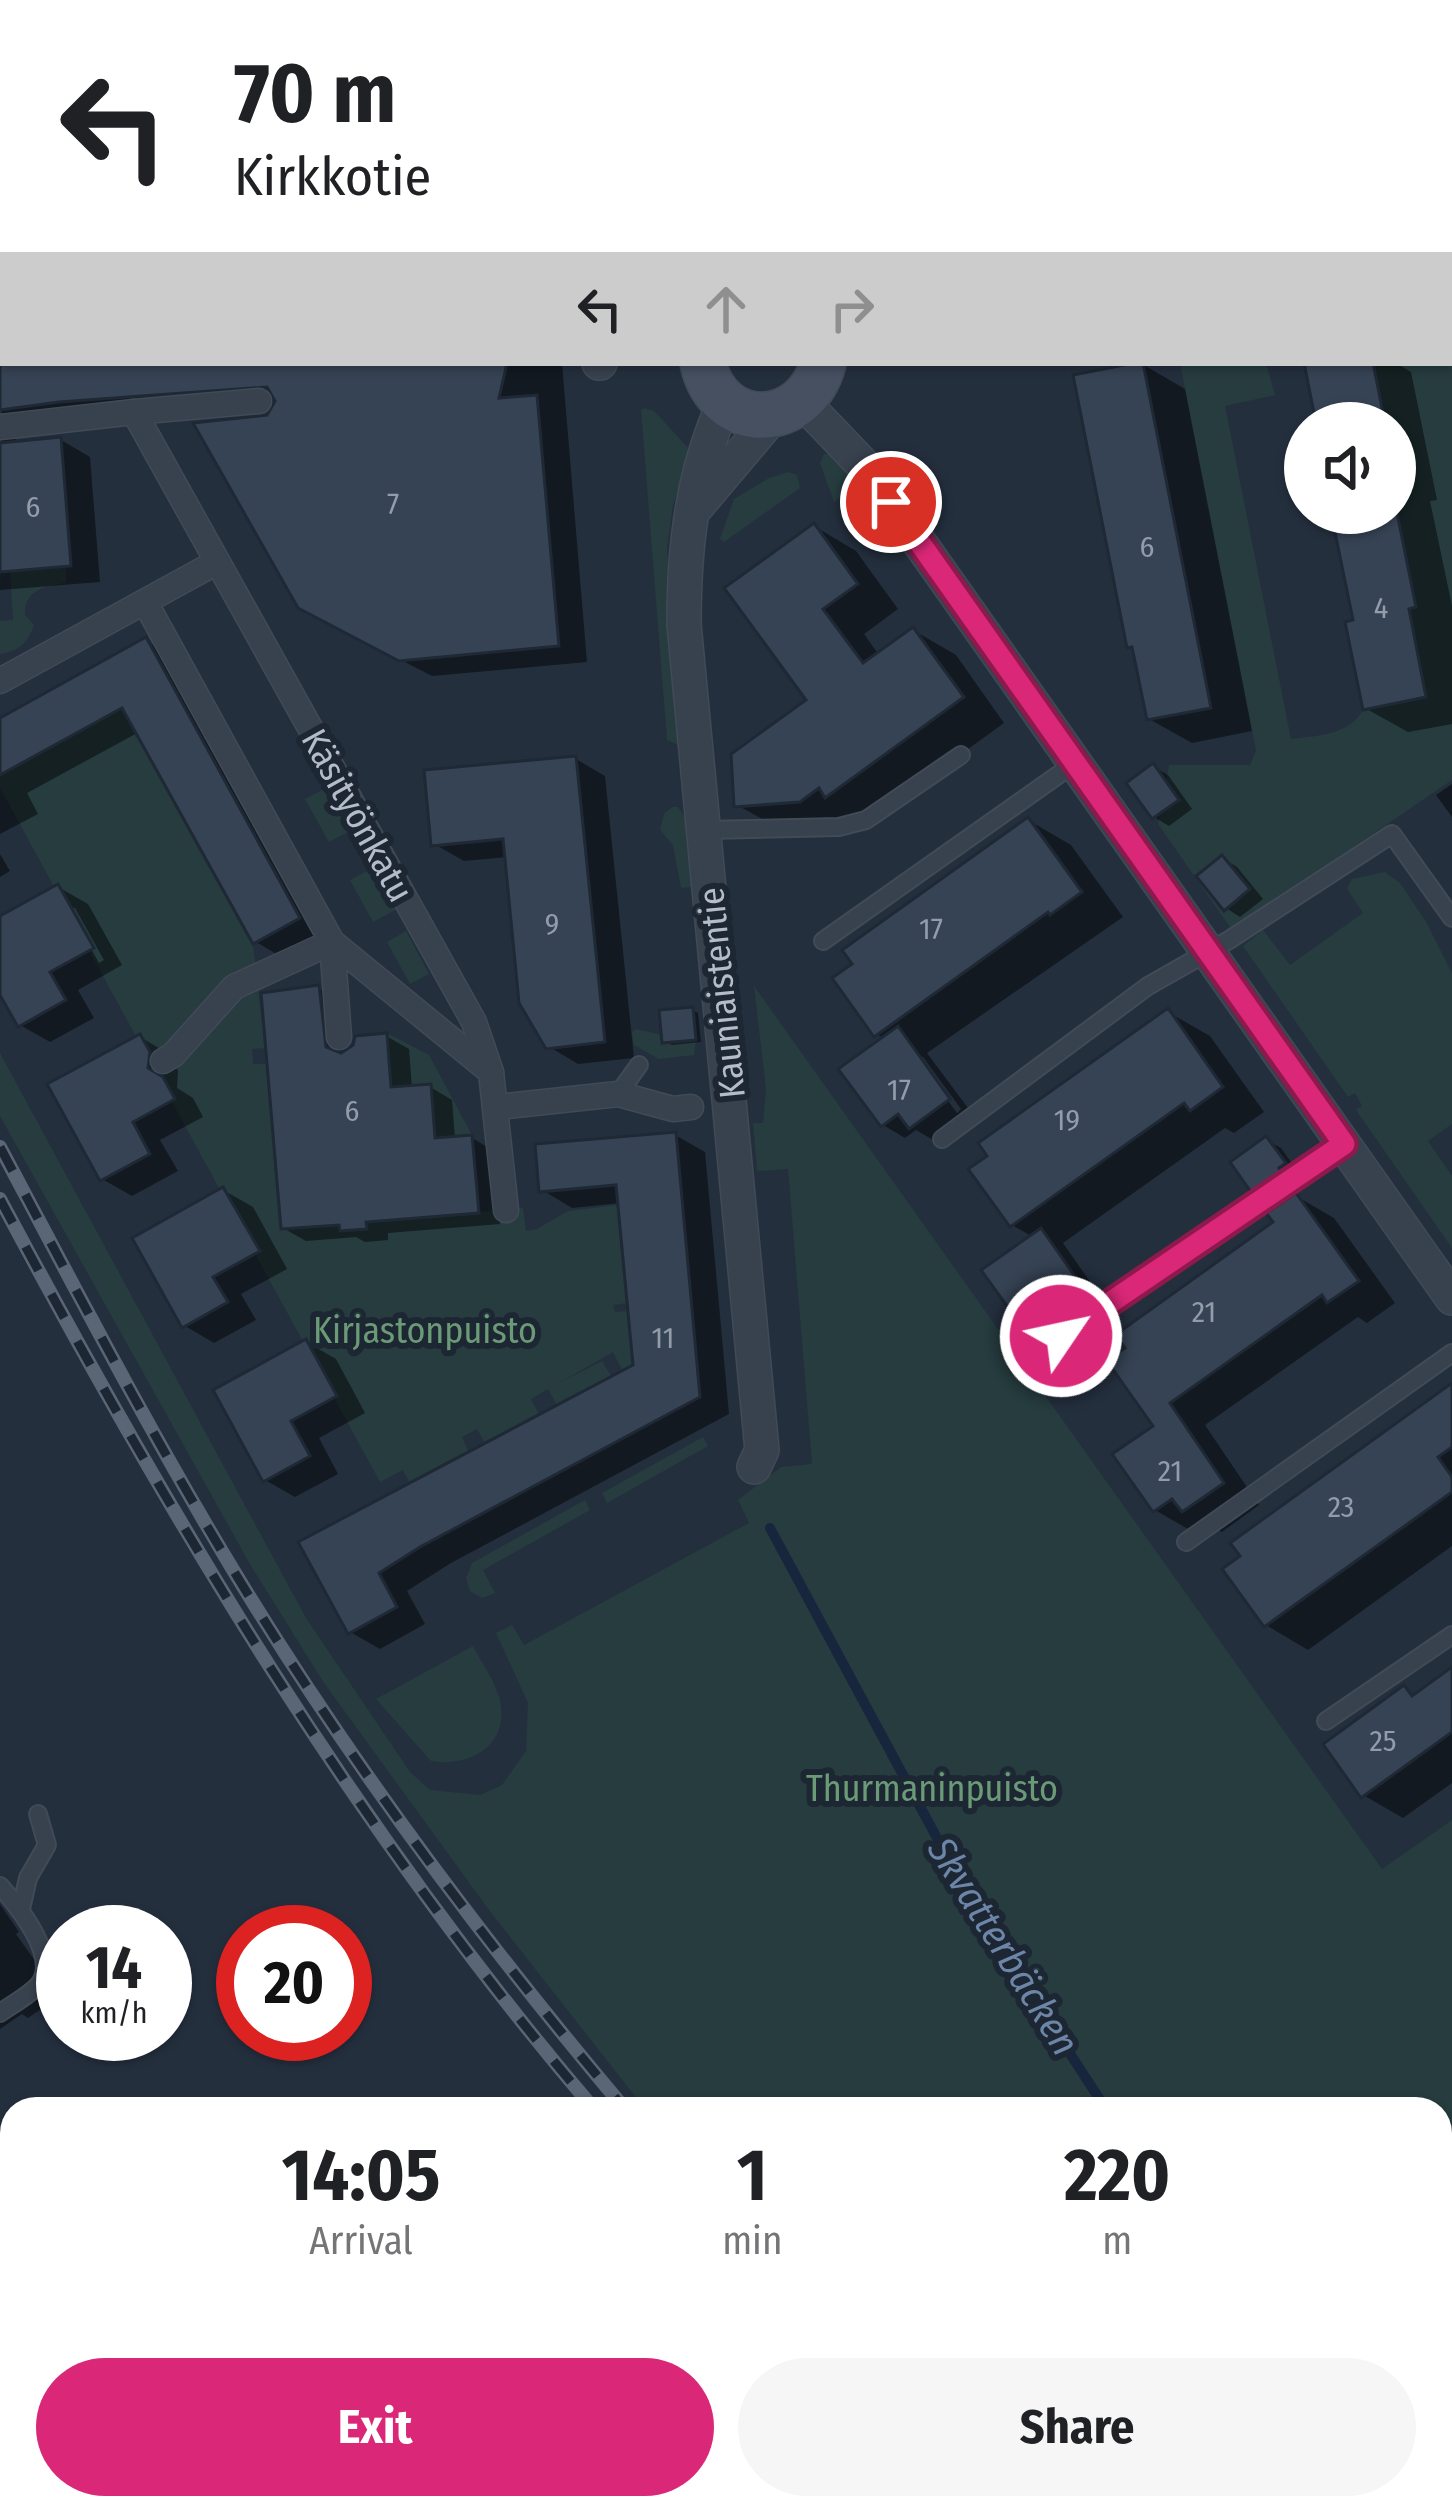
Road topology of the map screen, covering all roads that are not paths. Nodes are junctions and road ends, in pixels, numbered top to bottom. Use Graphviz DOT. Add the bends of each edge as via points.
graph roads {
  1 [pos="810,381"];
  2 [pos="714,382"];
  3 [pos="259,401"];
  4 [pos="134,412"];
  5 [pos="0,427"];
  6 [pos="688,517"];
  7 [pos="217,562"];
  8 [pos="146,602"];
  9 [pos="0,681"];
  10 [pos="961,755"];
  11 [pos="1075,763"];
  12 [pos="705,830"];
  13 [pos="1452,918"];
  14 [pos="823,941"];
  15 [pos="332,942"];
  16 [pos="1208,953"];
  17 [pos="339,1037"];
  18 [pos="164,1061"];
  19 [pos="639,1064"];
  20 [pos="491,1072"];
  21 [pos="618,1094"];
  22 [pos="497,1107"];
  23 [pos="692,1107"];
  24 [pos="942,1138"];
  25 [pos="1344,1144"];
  26 [pos="506,1210"];
  27 [pos="1452,1298"];
  28 [pos="1061,1336"];
  29 [pos="1452,1352"];
  30 [pos="754,1467"];
  31 [pos="1186,1542"];
  32 [pos="1452,1635"];
  33 [pos="1326,1721"];
  34 [pos="38,1814"];
  35 [pos="0,1886"];
  36 [pos="21,1909"];
  37 [pos="0,2013"];
  1 -- 2 [label="main road" via="748,413"];
  1 -- 6 [label="street"];
  1 -- 11 [label="street"];
  2 -- 6 [label="street, Kauniaistentie"];
  3 -- 4 [label="street"];
  4 -- 5 [label="street"];
  4 -- 7 [label="street, Käsityönkatu"];
  6 -- 12 [label="street, Kauniaistentie" via="684,624"];
  7 -- 8 [label="street"];
  7 -- 20 [label="street, Käsityönkatu" via="474,1022"];
  8 -- 9 [label="street"];
  8 -- 15 [label="street"];
  10 -- 12 [label="lane" via="866,820"];
  11 -- 14 [label="lane"];
  11 -- 16 [label="street"];
  12 -- 30 [label="street, Kauniaistentie" via="762,1450"];
  13 -- 16 [label="lane" via="1392,834"];
  15 -- 17 [label="street"];
  15 -- 18 [label="street" via="234,986"];
  15 -- 20 [label="street"];
  16 -- 24 [label="lane" via="1148,986"];
  16 -- 25 [label="street"];
  19 -- 21 [label="lane"];
  20 -- 22 [label="street, Käsityönkatu"];
  21 -- 22 [label="street"];
  21 -- 23 [label="street"];
  22 -- 26 [label="street, Käsityönkatu"];
  25 -- 27 [label="street"];
  25 -- 28 [label="lane"];
  29 -- 31 [label="lane"];
  32 -- 33 [label="lane"];
  34 -- 36 [label="lane" via="47,1845"];
  35 -- 36 [label="lane"];
  36 -- 37 [label="lane" via="46,1963 40,1982"];
}
